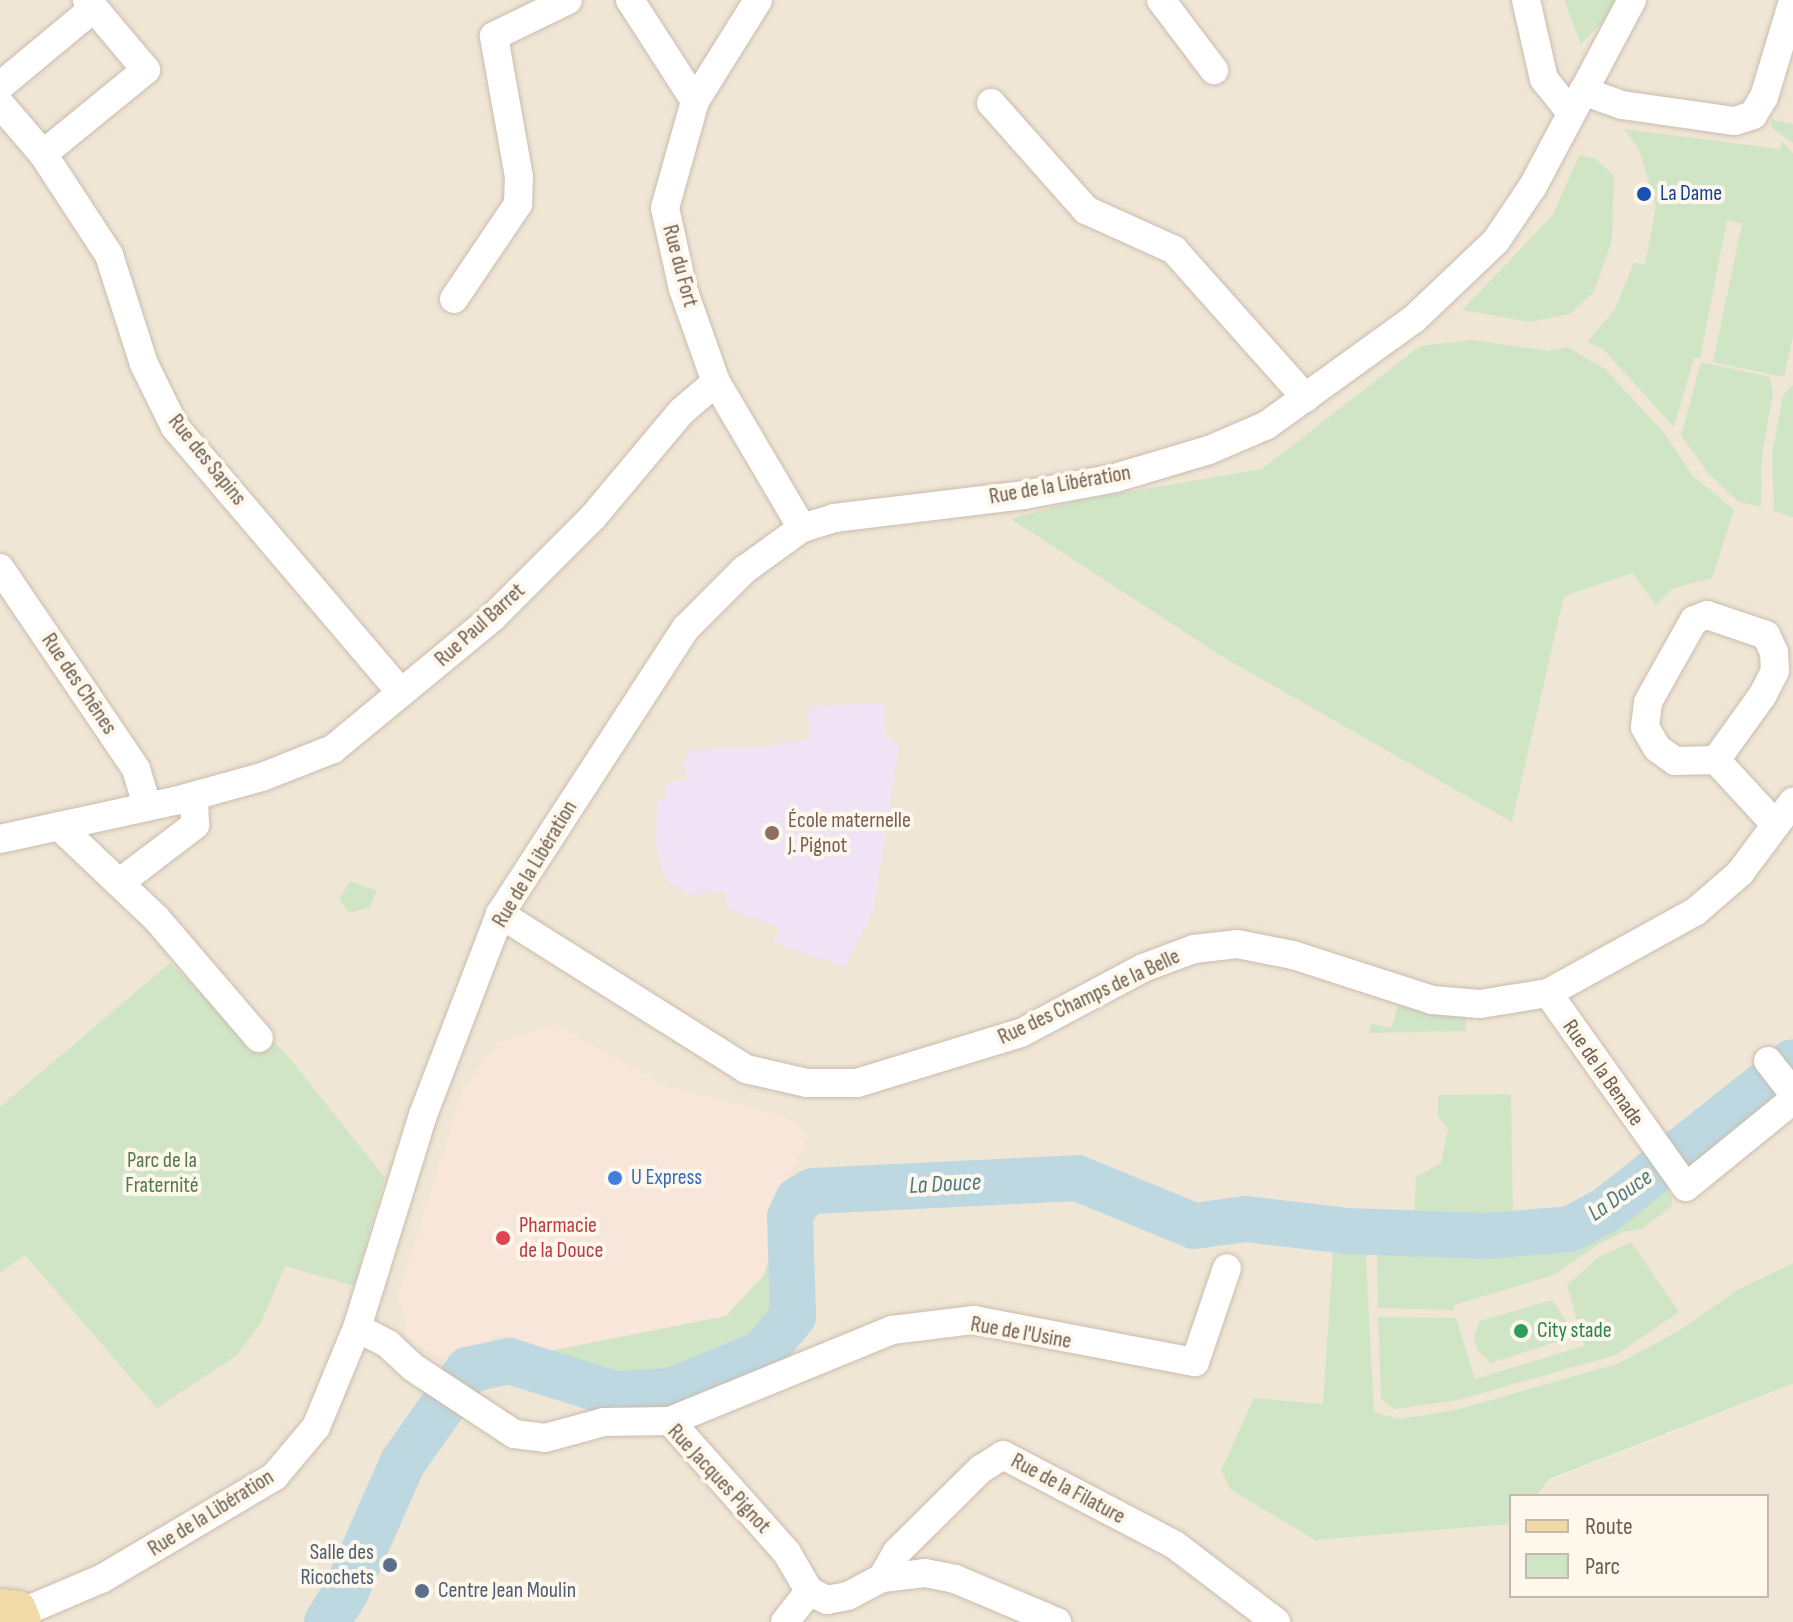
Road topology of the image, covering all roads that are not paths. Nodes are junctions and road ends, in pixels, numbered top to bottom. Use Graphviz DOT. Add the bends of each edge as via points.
graph roads {
  1 [pos="568,0"];
  2 [pos="630,0"];
  3 [pos="758,0"];
  4 [pos="1161,0"];
  5 [pos="1526,0"];
  6 [pos="1632,0"];
  7 [pos="1793,1"];
  8 [pos="91,4"];
  9 [pos="1214,70"];
  10 [pos="0,86"];
  11 [pos="695,101"];
  12 [pos="1577,102"];
  13 [pos="991,103"];
  14 [pos="0,104"];
  15 [pos="43,154"];
  16 [pos="454,299"];
  17 [pos="716,382"];
  18 [pos="1306,398"];
  19 [pos="802,528"];
  20 [pos="0,568"];
  21 [pos="401,693"];
  22 [pos="1716,760"];
  23 [pos="194,796"];
  24 [pos="1793,802"];
  25 [pos="147,805"];
  26 [pos="1776,825"];
  27 [pos="59,826"];
  28 [pos="0,839"];
  29 [pos="119,883"];
  30 [pos="500,914"];
  31 [pos="1548,993"];
  32 [pos="259,1038"];
  33 [pos="1784,1083"];
  34 [pos="1227,1268"];
  35 [pos="357,1328"];
  36 [pos="670,1421"];
  37 [pos="882,1578"];
  38 [pos="809,1591"];
  39 [pos="14,1614"];
  40 [pos="785,1622"];
  41 [pos="1057,1622"];
  42 [pos="1276,1622"];
  1 -- 16 [label="street" via="494,36 519,177 518,204"];
  2 -- 11 [label="street"];
  3 -- 11 [label="street, Rue du Fort"];
  4 -- 9 [label="street"];
  5 -- 12 [label="street" via="1544,79"];
  6 -- 12 [label="street, Rue de la Libération"];
  7 -- 12 [label="street" via="1764,97 1753,115 1735,121"];
  8 -- 10 [label="street"];
  8 -- 15 [label="street" via="146,70"];
  11 -- 17 [label="street, Rue du Fort" via="665,208 670,249"];
  12 -- 18 [label="street, Rue de la Libération" via="1496,241 1414,319"];
  13 -- 18 [label="street" via="1086,210 1174,250"];
  14 -- 15 [label="street, Rue des Sapins"];
  15 -- 21 [label="street, Rue des Sapins" via="109,255 144,364 175,427"];
  17 -- 19 [label="street, Rue du Fort"];
  17 -- 21 [label="street, Rue Paul Barret" via="682,411 593,517 493,617"];
  18 -- 19 [label="street, Rue de la Libération" via="1267,425 1209,450 1115,478 1024,495 868,512"];
  19 -- 30 [label="street, Rue de la Libération" via="744,570 686,628"];
  20 -- 25 [label="street, Rue des Chênes" via="136,769"];
  21 -- 23 [label="street, Rue Paul Barret" via="333,749"];
  22 -- 22 [label="street" via="1762,696 1775,671 1774,652 1766,635 1707,615 1694,620 1648,702 1645,727 1657,748 1675,761"];
  22 -- 26 [label="street"];
  23 -- 25 [label="street, Rue Paul Barret"];
  23 -- 29 [label="street" via="195,825"];
  24 -- 26 [label="street, Rue des Champs de la Belle"];
  25 -- 27 [label="street, Rue Paul Barret"];
  26 -- 31 [label="street, Rue des Champs de la Belle" via="1740,873 1695,912"];
  27 -- 28 [label="street, Rue Paul Barret"];
  27 -- 29 [label="street"];
  29 -- 32 [label="street"];
  30 -- 31 [label="street, Rue des Champs de la Belle" via="746,1069 807,1083 857,1083 1021,1033 1143,968 1194,949 1237,944 1293,955 1432,1000 1480,1004"];
  30 -- 35 [label="street, Rue de la Libération" via="423,1115"];
  31 -- 33 [label="street, Rue de la Benade" via="1686,1187"];
  34 -- 36 [label="street, Rue de l'Usine" via="1195,1362 974,1320 892,1330"];
  35 -- 36 [label="street, Rue Jacques Pignot" via="388,1344 430,1379 514,1434 545,1438 604,1422"];
  35 -- 39 [label="street, Rue de la Libération" via="316,1427 274,1477 103,1578"];
  36 -- 38 [label="street, Rue Jacques Pignot" via="787,1553"];
  37 -- 38 [label="street" via="848,1596 827,1600"];
  37 -- 41 [label="street" via="925,1573 955,1579"];
  37 -- 42 [label="street, Rue de la Filature" via="897,1552 981,1469 1003,1455 1175,1545"];
  38 -- 40 [label="street"];
}
